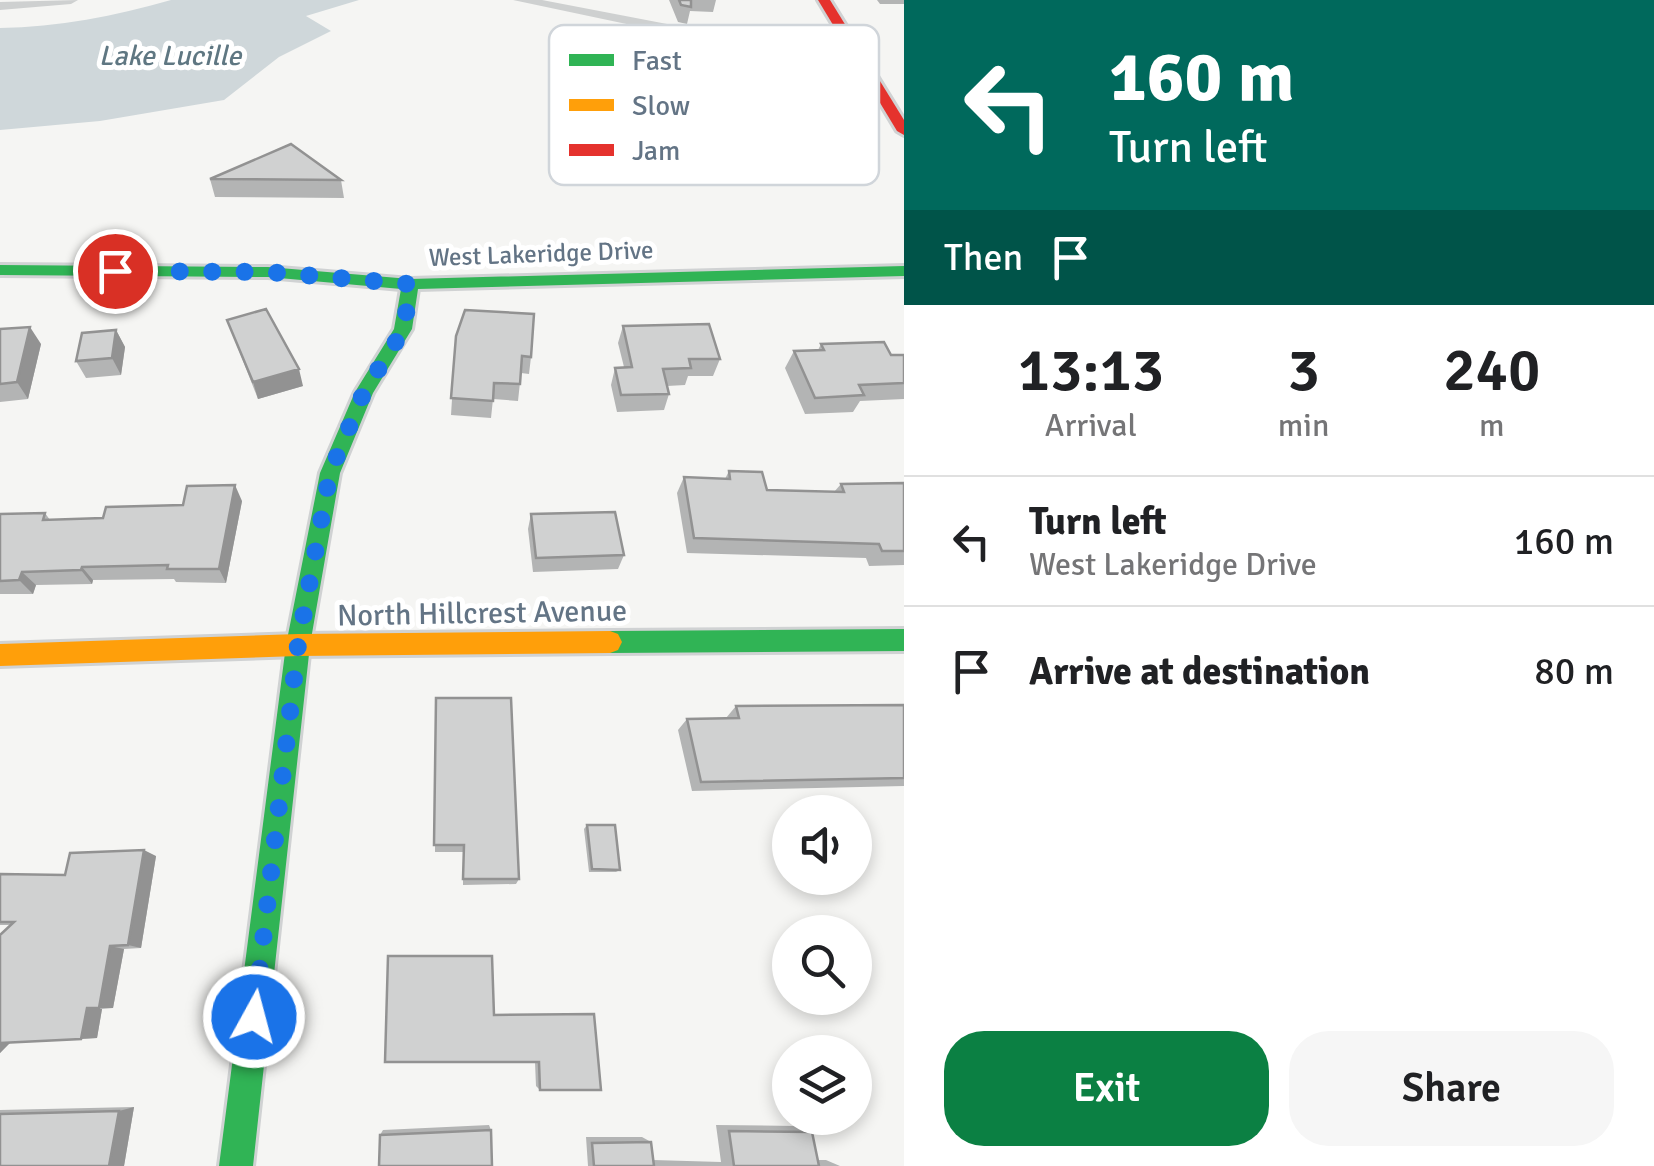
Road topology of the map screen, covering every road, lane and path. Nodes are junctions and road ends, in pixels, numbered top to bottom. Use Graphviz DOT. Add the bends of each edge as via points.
graph roads {
  1 [pos="72,0"];
  2 [pos="520,0"];
  3 [pos="824,0"];
  4 [pos="0,6"];
  5 [pos="651,25"];
  6 [pos="839,25"];
  7 [pos="879,90"];
  8 [pos="904,131"];
  9 [pos="0,270"];
  10 [pos="904,270"];
  11 [pos="410,284"];
  12 [pos="904,640"];
  13 [pos="298,645"];
  14 [pos="0,655"];
  15 [pos="236,1166"];
  1 -- 4 [label="street"];
  2 -- 5 [label="street"];
  3 -- 6 [label="street"];
  7 -- 8 [label="street"];
  9 -- 11 [label="street, West Lakeridge Drive" via="268,272"];
  10 -- 11 [label="street, West Lakeridge Drive"];
  11 -- 13 [label="street" via="404,329 364,392 330,473"];
  12 -- 13 [label="street, North Hillcrest Avenue"];
  13 -- 14 [label="street, North Hillcrest Avenue"];
  13 -- 15 [label="street"];
}
